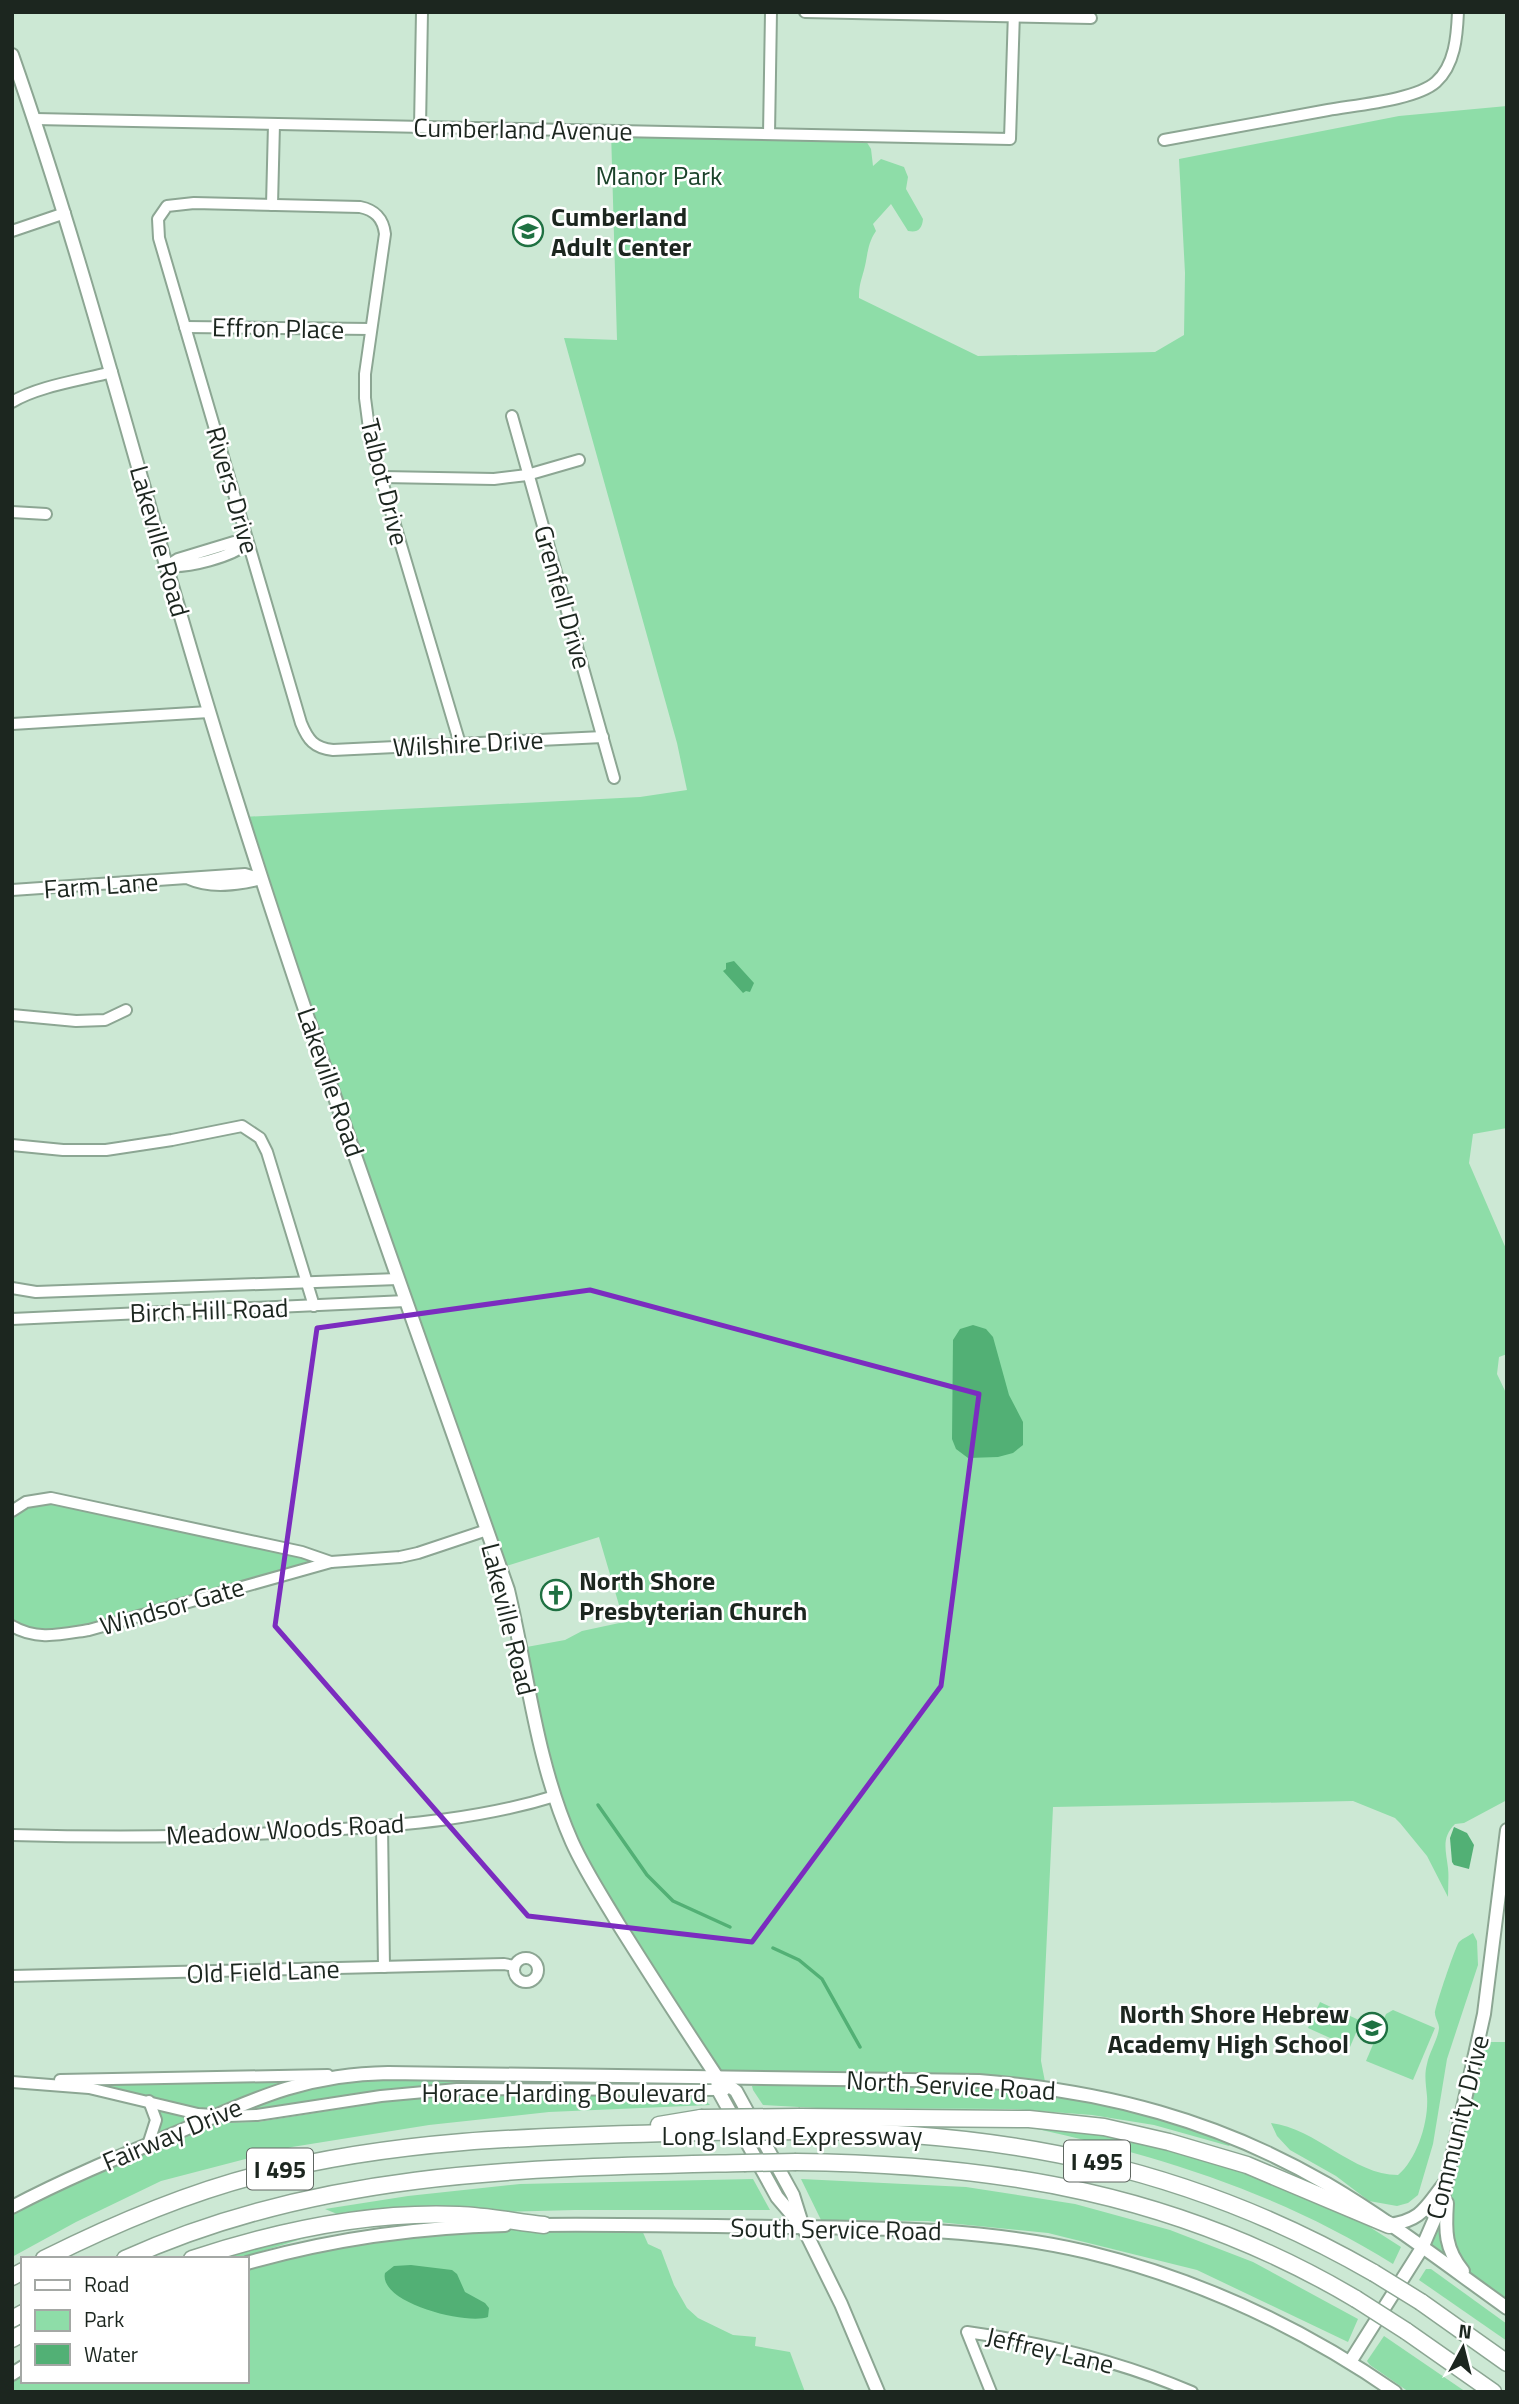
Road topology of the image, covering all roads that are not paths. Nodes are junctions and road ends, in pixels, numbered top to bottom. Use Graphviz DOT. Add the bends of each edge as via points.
graph roads {
  1 [pos="422,12"];
  2 [pos="771,12"];
  3 [pos="805,12"];
  4 [pos="1458,12"];
  5 [pos="892,13"];
  6 [pos="1014,14"];
  7 [pos="1091,18"];
  8 [pos="12,55"];
  9 [pos="35,119"];
  10 [pos="274,124"];
  11 [pos="420,127"];
  12 [pos="769,134"];
  13 [pos="1164,141"];
  14 [pos="272,205"];
  15 [pos="65,213"];
  16 [pos="12,231"];
  17 [pos="185,327"];
  18 [pos="371,329"];
  19 [pos="112,372"];
  20 [pos="12,402"];
  21 [pos="512,416"];
  22 [pos="579,460"];
  23 [pos="527,475"];
  24 [pos="382,477"];
  25 [pos="12,512"];
  26 [pos="46,514"];
  27 [pos="248,543"];
  28 [pos="167,566"];
  29 [pos="209,712"];
  30 [pos="12,724"];
  31 [pos="603,737"];
  32 [pos="460,744"];
  33 [pos="333,750"];
  34 [pos="614,778"];
  35 [pos="262,879"];
  36 [pos="12,890"];
  37 [pos="126,1010"];
  38 [pos="12,1015"];
  39 [pos="12,1145"];
  40 [pos="398,1279"];
  41 [pos="307,1283"];
  42 [pos="12,1288"];
  43 [pos="406,1301"];
  44 [pos="314,1306"];
  45 [pos="12,1319"];
  46 [pos="12,1511"];
  47 [pos="487,1530"];
  48 [pos="331,1562"];
  49 [pos="12,1626"];
  50 [pos="555,1796"];
  51 [pos="382,1826"];
  52 [pos="1507,1829"];
  53 [pos="12,1835"];
  54 [pos="514,1966"];
  55 [pos="384,1967"];
  56 [pos="12,1976"];
  57 [pos="338,2076"];
  58 [pos="16,2082"];
  59 [pos="717,2084"];
  60 [pos="149,2101"];
  61 [pos="216,2116"];
  62 [pos="800,2124"];
  63 [pos="148,2145"];
  64 [pos="1449,2179"];
  65 [pos="12,2207"];
  66 [pos="544,2225"];
  67 [pos="1390,2225"];
  68 [pos="803,2227"];
  69 [pos="1422,2248"];
  70 [pos="48,2257"];
  71 [pos="130,2257"];
  72 [pos="198,2257"];
  73 [pos="248,2263"];
  74 [pos="1474,2284"];
  75 [pos="1507,2308"];
  76 [pos="1350,2362"];
  77 [pos="1507,2363"];
  78 [pos="878,2392"];
  79 [pos="991,2392"];
  80 [pos="1192,2392"];
  81 [pos="1395,2392"];
  82 [pos="1493,2392"];
  1 -- 11 [label="street"];
  2 -- 12 [label="street"];
  3 -- 5 [label="street"];
  4 -- 13 [label="street" via="1447,69 1422,91"];
  5 -- 6 [label="street"];
  6 -- 7 [label="street"];
  6 -- 12 [label="street, Cumberland Avenue" via="1010,139"];
  8 -- 9 [label="main road, Lakeville Road"];
  9 -- 10 [label="street, Cumberland Avenue"];
  9 -- 15 [label="main road, Lakeville Road"];
  10 -- 11 [label="street, Cumberland Avenue"];
  10 -- 14 [label="street"];
  11 -- 12 [label="street, Cumberland Avenue"];
  14 -- 17 [label="street, Rivers Drive" via="180,203 160,213 159,238"];
  14 -- 18 [label="street, Talbot Drive" via="360,207 379,215 385,234"];
  15 -- 16 [label="street"];
  15 -- 19 [label="main road, Lakeville Road"];
  17 -- 18 [label="street, Effron Place"];
  17 -- 27 [label="street, Rivers Drive"];
  18 -- 24 [label="street, Talbot Drive" via="365,398 371,444"];
  19 -- 20 [label="street"];
  19 -- 28 [label="main road, Lakeville Road"];
  21 -- 23 [label="street, Grenfell Drive"];
  22 -- 23 [label="street"];
  23 -- 24 [label="street" via="494,480"];
  23 -- 31 [label="street, Grenfell Drive"];
  24 -- 32 [label="street, Talbot Drive"];
  25 -- 26 [label="street"];
  27 -- 28 [label="street" via="234,542"];
  27 -- 33 [label="street, Rivers Drive" via="306,734 312,743"];
  28 -- 29 [label="main road, Lakeville Road"];
  29 -- 30 [label="street"];
  29 -- 35 [label="main road, Lakeville Road"];
  31 -- 32 [label="street, Wilshire Drive"];
  31 -- 34 [label="street, Grenfell Drive"];
  32 -- 33 [label="street, Wilshire Drive"];
  35 -- 36 [label="street, Farm Lane"];
  35 -- 40 [label="main road, Lakeville Road"];
  37 -- 38 [label="street" via="105,1020"];
  39 -- 41 [label="street" via="106,1150 232,1126 248,1128 267,1152"];
  40 -- 41 [label="street"];
  40 -- 43 [label="main road, Lakeville Road"];
  41 -- 42 [label="street" via="36,1292"];
  41 -- 44 [label="street"];
  43 -- 44 [label="street, Birch Hill Road"];
  43 -- 47 [label="main road, Lakeville Road"];
  44 -- 45 [label="street, Birch Hill Road"];
  46 -- 48 [label="street, Windsor Gate" via="26,1502 51,1498"];
  47 -- 48 [label="street, Windsor Gate" via="400,1557"];
  47 -- 50 [label="main road, Lakeville Road" via="508,1590 534,1723"];
  48 -- 49 [label="street, Windsor Gate" via="89,1630 49,1636"];
  50 -- 51 [label="street, Meadow Woods Road" via="469,1817"];
  50 -- 59 [label="main road, Lakeville Road" via="572,1843 596,1886"];
  51 -- 53 [label="street, Meadow Woods Road" via="210,1835"];
  51 -- 55 [label="street"];
  52 -- 64 [label="main road, Community Drive" via="1484,2014"];
  54 -- 55 [label="street, Old Field Lane"];
  55 -- 56 [label="street, Old Field Lane"];
  57 -- 58 [label="street, Horace Harding Boulevard"];
  57 -- 59 [label="main road, Horace Harding Boulevard" via="388,2073"];
  57 -- 61 [label="main road, Fairway Drive" via="285,2088"];
  58 -- 60 [label="street, Horace Harding Boulevard" via="89,2088"];
  59 -- 61 [label="street, Horace Harding Boulevard" via="457,2088 257,2115"];
  59 -- 67 [label="main road, North Service Road" via="979,2081 1118,2100 1242,2141 1321,2181"];
  59 -- 68 [label="main road, Lakeville Road" via="777,2197"];
  59 -- 68 [label="main road, Lakeville Road" via="736,2091 793,2194"];
  60 -- 61 [label="street, Horace Harding Boulevard"];
  60 -- 63 [label="street" via="156,2120"];
  61 -- 63 [label="main road, Fairway Drive"];
  62 -- 67 [label="highway" via="1021,2119 1104,2127 1247,2165"];
  62 -- 70 [label="highway, I 495, bridge" via="701,2125 452,2143 299,2165 186,2197"];
  62 -- 77 [label="highway, Long Island Expressway / I 495, bridge" via="1032,2148 1184,2186 1325,2245 1421,2302"];
  63 -- 65 [label="main road, Fairway Drive"];
  64 -- 67 [label="main road" via="1418,2216"];
  64 -- 69 [label="main road, Community Drive"];
  64 -- 74 [label="main road" via="1447,2244"];
  66 -- 68 [label="main road, South Service Road"];
  66 -- 72 [label="highway" via="460,2215 358,2221 275,2234"];
  66 -- 73 [label="main road, South Service Road" via="390,2232"];
  67 -- 69 [label="main road, North Service Road"];
  68 -- 76 [label="main road, South Service Road" via="951,2231 1087,2252 1224,2297"];
  68 -- 78 [label="main road, Lakeville Road"];
  69 -- 74 [label="main road, North Service Road"];
  69 -- 76 [label="main road, Community Drive"];
  71 -- 82 [label="highway, Long Island Expressway / I 495, bridge" via="249,2212 311,2197 496,2171 796,2162 942,2168 1095,2193 1240,2241 1356,2299"];
  74 -- 75 [label="main road, North Service Road"];
  76 -- 81 [label="main road, South Service Road"];
  79 -- 80 [label="street, Jeffrey Lane" via="967,2332 1083,2354"];
}
